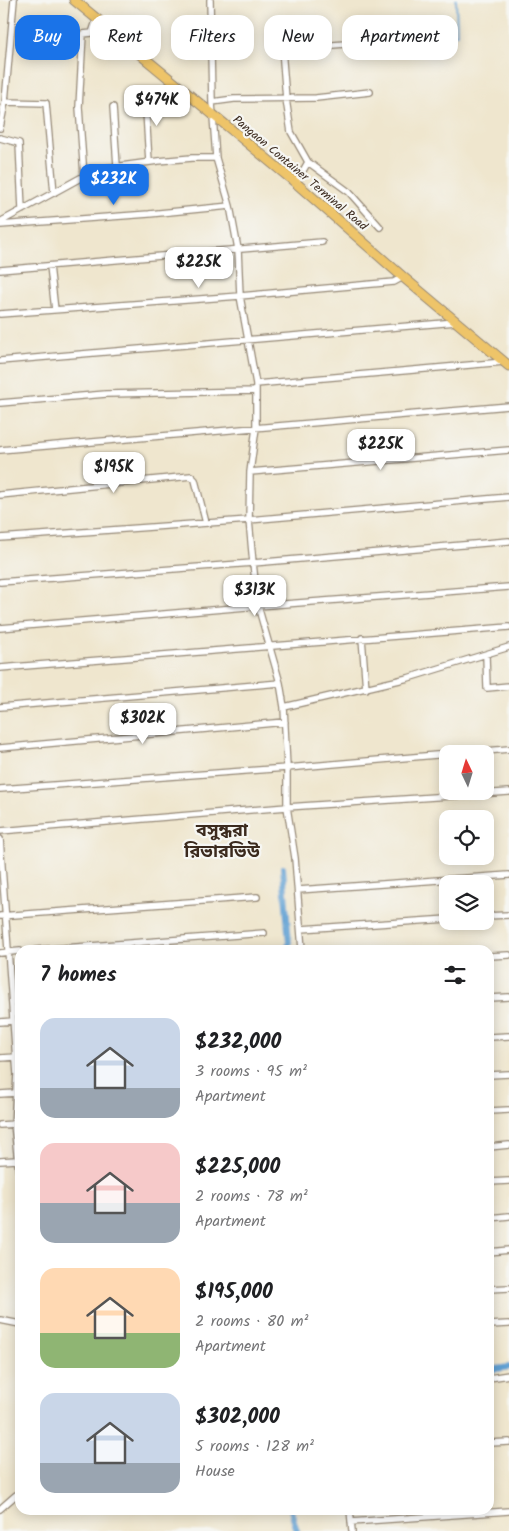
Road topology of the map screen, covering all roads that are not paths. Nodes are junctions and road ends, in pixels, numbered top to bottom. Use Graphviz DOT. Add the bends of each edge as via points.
graph roads {
  1 [pos="14,0"];
  2 [pos="74,0"];
  3 [pos="210,0"];
  4 [pos="93,15"];
  5 [pos="90,33"];
  6 [pos="342,44"];
  7 [pos="146,60"];
  8 [pos="370,92"];
  9 [pos="145,94"];
  10 [pos="286,99"];
  11 [pos="5,102"];
  12 [pos="212,102"];
  13 [pos="113,107"];
  14 [pos="212,116"];
  15 [pos="0,128"];
  16 [pos="0,138"];
  17 [pos="216,158"];
  18 [pos="149,162"];
  19 [pos="308,162"];
  20 [pos="117,166"];
  21 [pos="84,176"];
  22 [pos="296,183"];
  23 [pos="54,193"];
  24 [pos="230,206"];
  25 [pos="22,210"];
  26 [pos="0,224"];
  27 [pos="380,227"];
  28 [pos="322,242"];
  29 [pos="238,249"];
  30 [pos="50,266"];
  31 [pos="0,270"];
  32 [pos="403,277"];
  33 [pos="240,296"];
  34 [pos="55,310"];
  35 [pos="0,314"];
  36 [pos="456,322"];
  37 [pos="248,341"];
  38 [pos="0,361"];
  39 [pos="506,364"];
  40 [pos="255,388"];
  41 [pos="0,403"];
  42 [pos="509,406"];
  43 [pos="256,428"];
  44 [pos="0,450"];
  45 [pos="509,450"];
  46 [pos="250,472"];
  47 [pos="0,495"];
  48 [pos="509,496"];
  49 [pos="250,520"];
  50 [pos="206,523"];
  51 [pos="0,538"];
  52 [pos="509,541"];
  53 [pos="253,563"];
  54 [pos="0,582"];
  55 [pos="509,587"];
  56 [pos="258,606"];
  57 [pos="509,627"];
  58 [pos="0,628"];
  59 [pos="362,638"];
  60 [pos="270,645"];
  61 [pos="509,647"];
  62 [pos="486,655"];
  63 [pos="0,668"];
  64 [pos="280,683"];
  65 [pos="509,686"];
  66 [pos="366,689"];
  67 [pos="284,706"];
  68 [pos="0,707"];
  69 [pos="285,722"];
  70 [pos="0,748"];
  71 [pos="509,748"];
  72 [pos="494,750"];
  73 [pos="439,755"];
  74 [pos="287,768"];
  75 [pos="0,789"];
  76 [pos="509,792"];
  77 [pos="287,807"];
  78 [pos="0,831"];
  79 [pos="0,839"];
  80 [pos="509,875"];
  81 [pos="298,890"];
  82 [pos="257,897"];
  83 [pos="509,915"];
  84 [pos="3,916"];
  85 [pos="494,916"];
  86 [pos="439,920"];
  87 [pos="301,928"];
  88 [pos="264,934"];
  89 [pos="111,945"];
  90 [pos="302,945"];
  91 [pos="15,951"];
  92 [pos="8,952"];
  93 [pos="0,953"];
  94 [pos="509,955"];
  95 [pos="494,956"];
  96 [pos="509,997"];
  97 [pos="494,998"];
  98 [pos="13,1021"];
  99 [pos="0,1022"];
  100 [pos="509,1036"];
  101 [pos="494,1037"];
  102 [pos="15,1045"];
  103 [pos="15,1057"];
  104 [pos="0,1058"];
  105 [pos="509,1074"];
  106 [pos="494,1076"];
  107 [pos="15,1093"];
  108 [pos="0,1094"];
  109 [pos="509,1110"];
  110 [pos="494,1111"];
  111 [pos="15,1119"];
  112 [pos="14,1124"];
  113 [pos="0,1126"];
  114 [pos="15,1130"];
  115 [pos="509,1145"];
  116 [pos="494,1146"];
  117 [pos="15,1160"];
  118 [pos="0,1161"];
  119 [pos="509,1181"];
  120 [pos="494,1182"];
  121 [pos="509,1216"];
  122 [pos="494,1218"];
  123 [pos="509,1250"];
  124 [pos="494,1252"];
  125 [pos="509,1288"];
  126 [pos="494,1289"];
  127 [pos="0,1320"];
  128 [pos="15,1323"];
  129 [pos="509,1324"];
  130 [pos="494,1325"];
  131 [pos="509,1375"];
  132 [pos="494,1377"];
  133 [pos="509,1442"];
  134 [pos="494,1444"];
  135 [pos="15,1496"];
  136 [pos="0,1510"];
  137 [pos="509,1511"];
  138 [pos="494,1512"];
  139 [pos="350,1515"];
  140 [pos="452,1515"];
  141 [pos="351,1522"];
  142 [pos="352,1531"];
  1 -- 11 [label="street"];
  2 -- 4 [label="highway, Pangaon Container Terminal Road"];
  3 -- 12 [label="street"];
  5 -- 21 [label="street" via="83,34 79,107"];
  6 -- 10 [label="street" via="282,49"];
  7 -- 14 [label="highway, Pangaon Container Terminal Road"];
  8 -- 10 [label="street"];
  9 -- 18 [label="street"];
  10 -- 12 [label="street"];
  10 -- 19 [label="street" via="291,132"];
  11 -- 15 [label="street"];
  11 -- 23 [label="street" via="46,102"];
  12 -- 14 [label="street"];
  13 -- 20 [label="street"];
  14 -- 17 [label="street"];
  14 -- 22 [label="highway, Pangaon Container Terminal Road"];
  16 -- 25 [label="street" via="19,143"];
  17 -- 18 [label="street"];
  17 -- 24 [label="street"];
  18 -- 20 [label="street"];
  19 -- 22 [label="street"];
  19 -- 27 [label="street" via="349,192"];
  20 -- 21 [label="street"];
  21 -- 23 [label="street"];
  22 -- 32 [label="highway, Pangaon Container Terminal Road"];
  23 -- 25 [label="street"];
  24 -- 26 [label="street"];
  24 -- 29 [label="street"];
  25 -- 26 [label="street"];
  28 -- 29 [label="street"];
  29 -- 30 [label="street"];
  29 -- 33 [label="street"];
  30 -- 31 [label="street"];
  30 -- 34 [label="street"];
  32 -- 33 [label="street" via="394,282"];
  32 -- 36 [label="highway, Pangaon Container Terminal Road"];
  33 -- 34 [label="street"];
  33 -- 37 [label="street"];
  34 -- 35 [label="street"];
  36 -- 37 [label="street"];
  36 -- 39 [label="highway, Pangaon Container Terminal Road"];
  37 -- 38 [label="street"];
  37 -- 40 [label="street"];
  39 -- 40 [label="street"];
  40 -- 41 [label="street" via="106,394"];
  40 -- 43 [label="street"];
  42 -- 43 [label="street"];
  43 -- 44 [label="street"];
  43 -- 46 [label="street"];
  45 -- 46 [label="street"];
  46 -- 49 [label="street"];
  47 -- 50 [label="street" via="191,476 195,480"];
  48 -- 49 [label="street"];
  49 -- 50 [label="street"];
  49 -- 53 [label="street"];
  50 -- 51 [label="street"];
  52 -- 53 [label="street"];
  53 -- 54 [label="street"];
  53 -- 56 [label="street"];
  55 -- 56 [label="street"];
  56 -- 58 [label="street"];
  56 -- 60 [label="street"];
  57 -- 59 [label="street"];
  59 -- 60 [label="street"];
  59 -- 66 [label="street"];
  60 -- 63 [label="street"];
  60 -- 64 [label="street"];
  61 -- 62 [label="street"];
  62 -- 65 [label="street" via="487,688"];
  62 -- 66 [label="street"];
  64 -- 67 [label="street"];
  64 -- 68 [label="street"];
  66 -- 67 [label="street"];
  67 -- 69 [label="street"];
  69 -- 70 [label="street"];
  69 -- 74 [label="street"];
  71 -- 72 [label="street"];
  73 -- 74 [label="street"];
  74 -- 75 [label="street"];
  74 -- 77 [label="street"];
  76 -- 77 [label="street"];
  77 -- 78 [label="street"];
  77 -- 81 [label="street"];
  79 -- 84 [label="street"];
  80 -- 81 [label="street"];
  81 -- 87 [label="street"];
  82 -- 84 [label="street"];
  83 -- 85 [label="street"];
  84 -- 92 [label="street"];
  86 -- 87 [label="street"];
  87 -- 90 [label="street"];
  88 -- 89 [label="street"];
  91 -- 92 [label="street"];
  92 -- 93 [label="street"];
  92 -- 98 [label="street"];
  94 -- 95 [label="street"];
  96 -- 97 [label="street"];
  98 -- 99 [label="street"];
  98 -- 102 [label="street"];
  100 -- 101 [label="street"];
  103 -- 104 [label="street"];
  105 -- 106 [label="street"];
  107 -- 108 [label="street"];
  109 -- 110 [label="street"];
  111 -- 112 [label="street"];
  112 -- 113 [label="street"];
  112 -- 114 [label="street"];
  115 -- 116 [label="street"];
  117 -- 118 [label="street"];
  119 -- 120 [label="street"];
  121 -- 122 [label="street"];
  123 -- 124 [label="street"];
  125 -- 126 [label="street"];
  127 -- 128 [label="street"];
  129 -- 130 [label="street"];
  131 -- 132 [label="street"];
  133 -- 134 [label="street"];
  135 -- 136 [label="street"];
  137 -- 138 [label="street"];
  139 -- 141 [label="street"];
  140 -- 141 [label="street"];
  141 -- 142 [label="street"];
}
